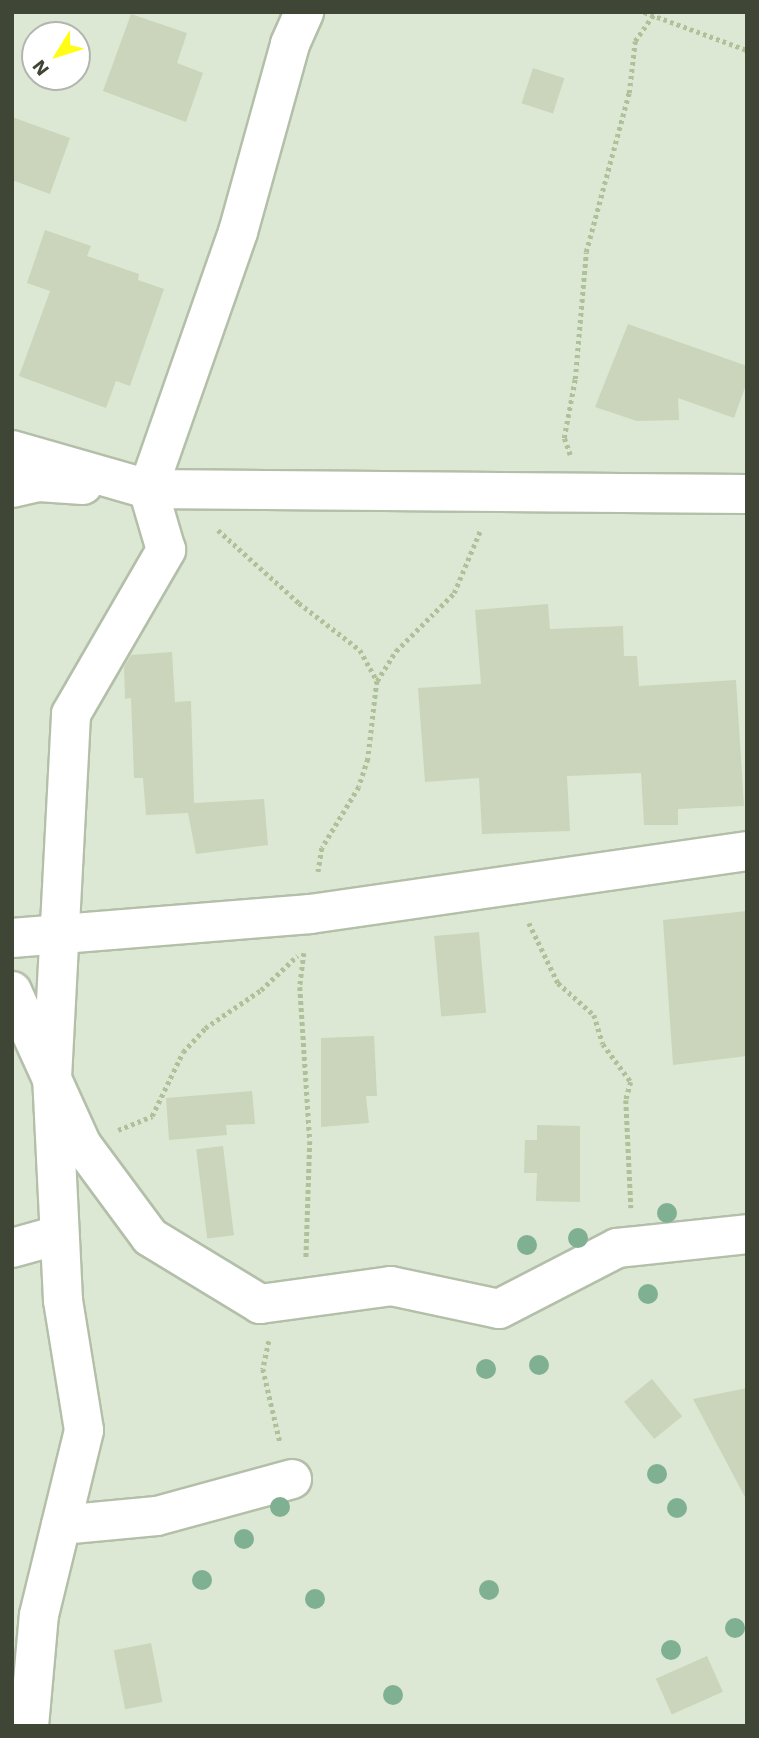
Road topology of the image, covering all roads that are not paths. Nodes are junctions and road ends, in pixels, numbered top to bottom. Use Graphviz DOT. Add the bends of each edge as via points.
graph roads {
  1 [pos="304,12"];
  2 [pos="12,450"];
  3 [pos="12,488"];
  4 [pos="148,489"];
  5 [pos="747,494"];
  6 [pos="747,851"];
  7 [pos="61,933"];
  8 [pos="12,937"];
  9 [pos="12,991"];
  10 [pos="52,1078"];
  11 [pos="747,1234"];
  12 [pos="59,1235"];
  13 [pos="12,1248"];
  14 [pos="292,1479"];
  15 [pos="61,1525"];
  16 [pos="29,1726"];
  1 -- 4 [label="street" via="290,44 238,232"];
  2 -- 4 [label="street"];
  3 -- 4 [label="street" via="39,482"];
  4 -- 5 [label="street"];
  4 -- 7 [label="street" via="166,550 71,715"];
  6 -- 7 [label="street" via="310,914"];
  7 -- 8 [label="street"];
  7 -- 10 [label="street"];
  9 -- 10 [label="street"];
  10 -- 11 [label="street" via="82,1145 150,1237 260,1304 391,1286 499,1309 617,1248"];
  10 -- 12 [label="street"];
  12 -- 13 [label="street"];
  12 -- 15 [label="street" via="63,1300 84,1430"];
  14 -- 15 [label="street" via="157,1516"];
  15 -- 16 [label="street" via="39,1615"];
}
